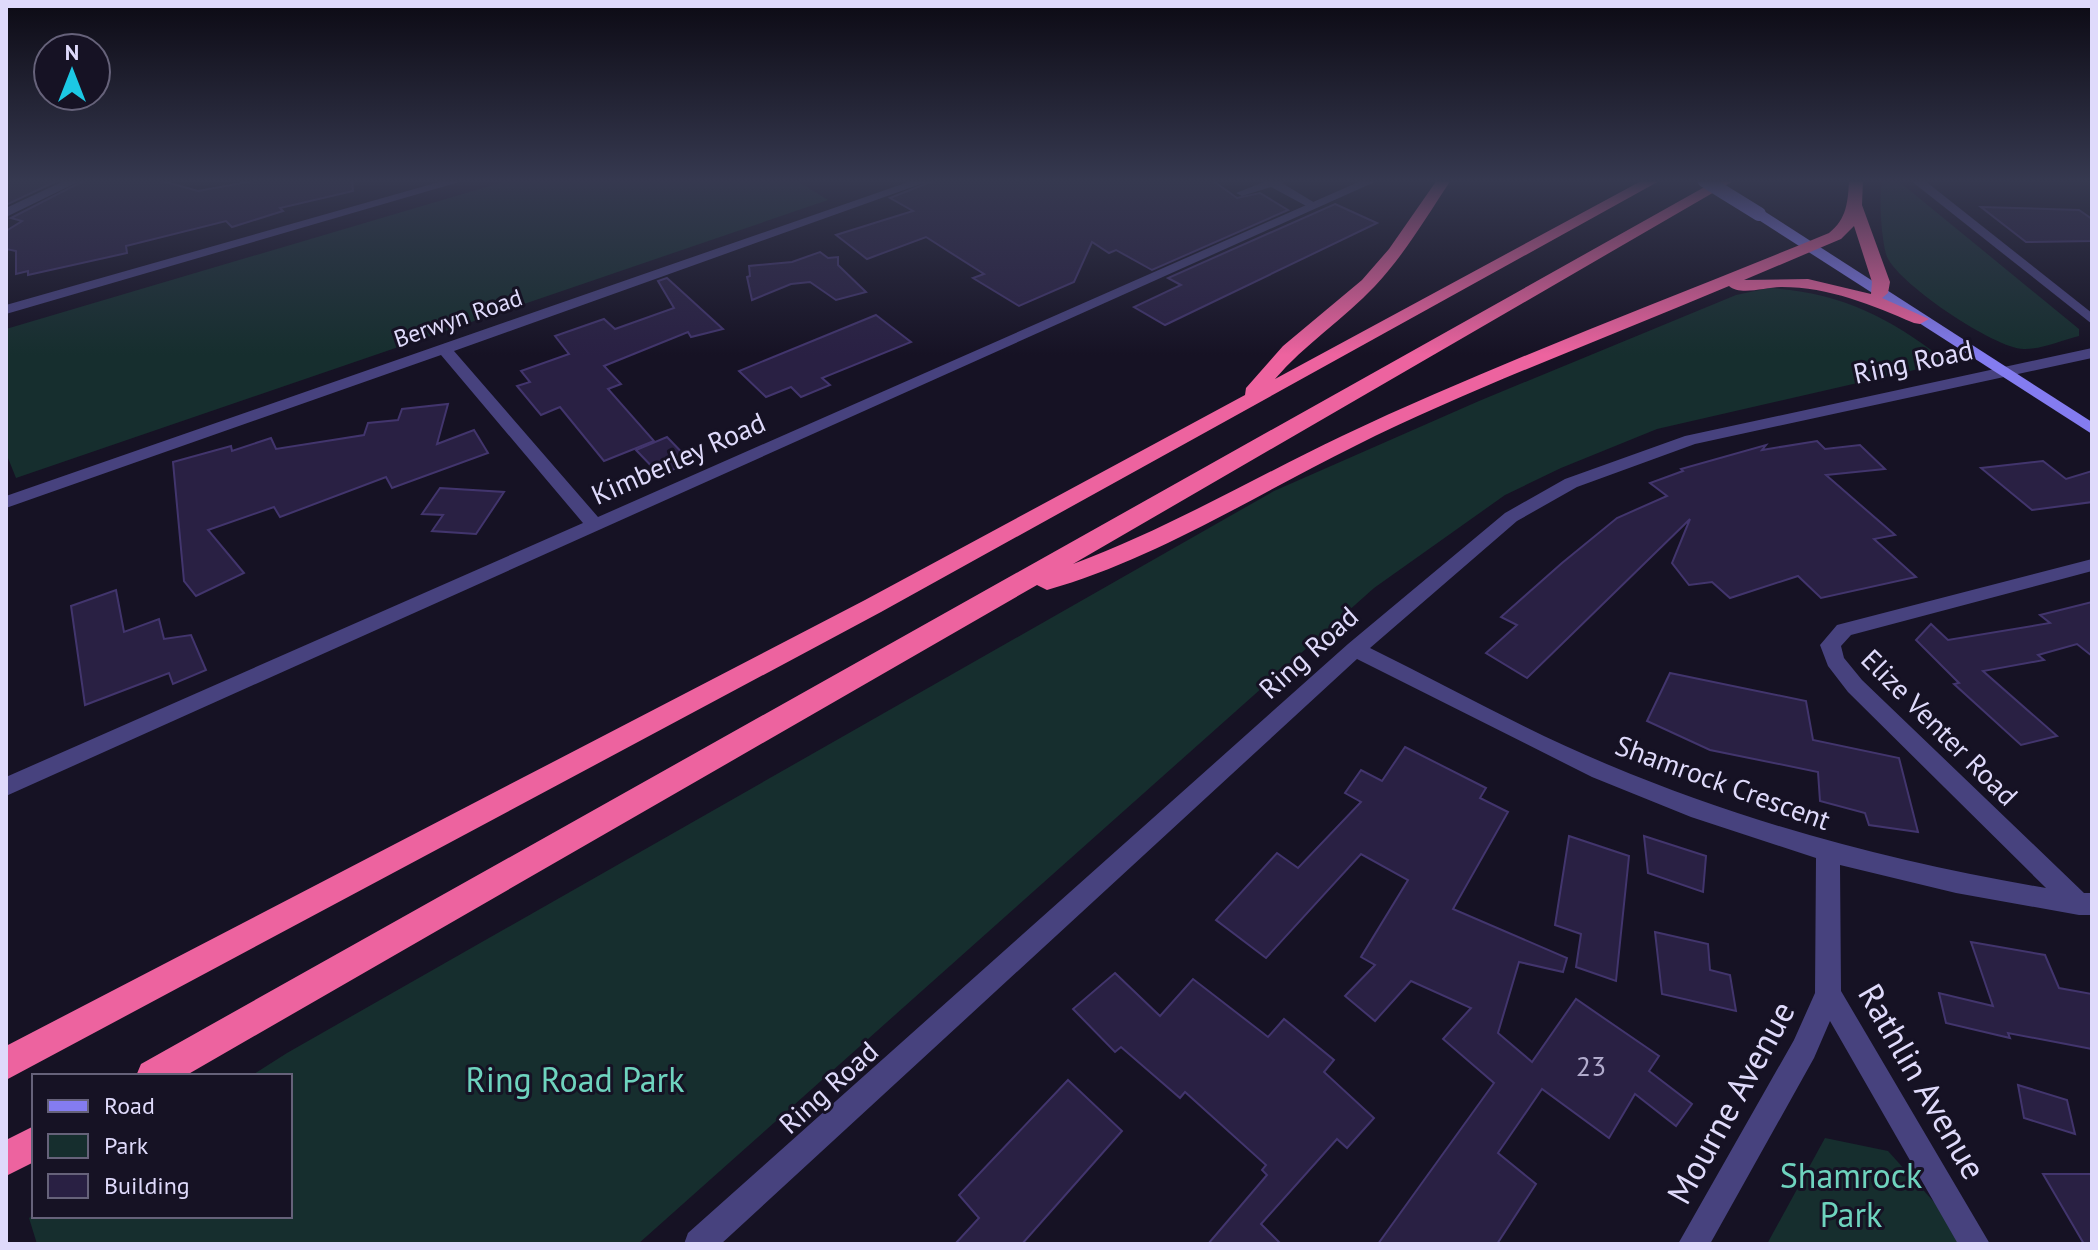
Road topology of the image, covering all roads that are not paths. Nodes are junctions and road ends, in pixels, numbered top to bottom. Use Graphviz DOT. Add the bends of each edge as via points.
graph roads {
  1 [pos="256,238"];
  2 [pos="760,238"];
  3 [pos="1241,238"];
  4 [pos="1404,238"];
  5 [pos="1547,238"];
  6 [pos="1626,238"];
  7 [pos="1797,238"];
  8 [pos="1827,238"];
  9 [pos="1866,238"];
  10 [pos="1989,238"];
  11 [pos="1810,247"];
  12 [pos="1879,293"];
  13 [pos="1689,296"];
  14 [pos="6,310"];
  15 [pos="1920,319"];
  16 [pos="2092,320"];
  17 [pos="444,349"];
  18 [pos="2092,353"];
  19 [pos="2003,372"];
  20 [pos="1241,405"];
  21 [pos="2092,429"];
  22 [pos="6,502"];
  23 [pos="595,525"];
  24 [pos="2092,565"];
  25 [pos="984,604"];
  26 [pos="1355,649"];
  27 [pos="6,787"];
  28 [pos="1828,852"];
  29 [pos="2085,904"];
  30 [pos="1828,993"];
  31 [pos="6,1064"];
  32 [pos="157,1074"];
  33 [pos="32,1144"];
  34 [pos="6,1159"];
  35 [pos="699,1244"];
  36 [pos="1693,1244"];
  37 [pos="1975,1244"];
  1 -- 14 [label="street"];
  2 -- 17 [label="street, Berwyn Road"];
  3 -- 23 [label="street, Kimberley Road"];
  4 -- 20 [label="highway" via="1368,284 1290,350"];
  5 -- 20 [label="highway"];
  6 -- 25 [label="highway"];
  7 -- 11 [label="main road, bridge"];
  8 -- 11 [label="highway"];
  9 -- 12 [label="highway" via="1881,282"];
  10 -- 16 [label="street"];
  11 -- 12 [label="main road"];
  11 -- 13 [label="highway"];
  12 -- 15 [label="main road"];
  13 -- 15 [label="highway" via="1769,281 1810,283 1854,293"];
  13 -- 25 [label="highway" via="1349,441 1109,559"];
  15 -- 19 [label="main road"];
  17 -- 22 [label="street, Berwyn Road"];
  17 -- 23 [label="street"];
  18 -- 19 [label="street, Ring Road"];
  19 -- 21 [label="main road"];
  19 -- 26 [label="street, Ring Road" via="1691,440 1571,483 1481,540"];
  20 -- 31 [label="highway" via="873,606"];
  23 -- 27 [label="street, Kimberley Road"];
  24 -- 29 [label="street, Elize Venter Road" via="1844,630 1830,645 1849,679"];
  25 -- 32 [label="highway"];
  26 -- 28 [label="street, Shamrock Crescent" via="1600,771"];
  26 -- 35 [label="street, Ring Road"];
  28 -- 29 [label="street, Shamrock Crescent" via="1955,883"];
  28 -- 30 [label="street, Rathlin Avenue"];
  30 -- 36 [label="street, Mourne Avenue" via="1804,1049"];
  30 -- 37 [label="street, Rathlin Avenue"];
  33 -- 34 [label="highway"];
}
